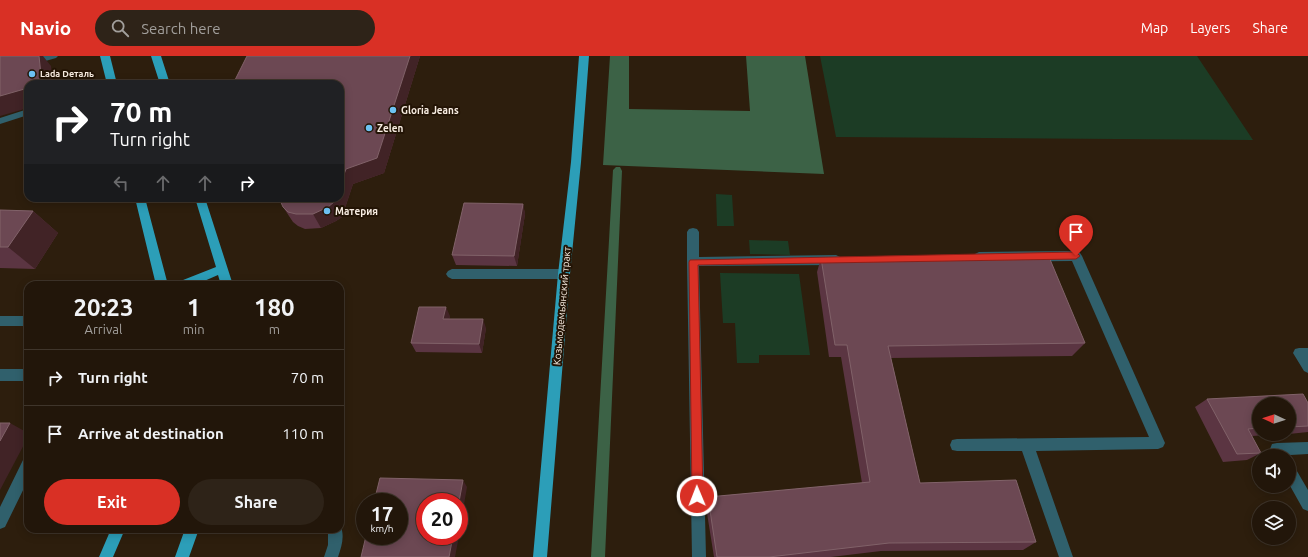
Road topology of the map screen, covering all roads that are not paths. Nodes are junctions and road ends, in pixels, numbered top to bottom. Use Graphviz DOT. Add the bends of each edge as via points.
graph roads {
  1 [pos="53,56"];
  2 [pos="105,56"];
  3 [pos="156,56"];
  4 [pos="584,56"];
  5 [pos="0,71"];
  6 [pos="111,80"];
  7 [pos="164,80"];
  8 [pos="24,113"];
  9 [pos="0,121"];
  10 [pos="141,202"];
  11 [pos="201,202"];
  12 [pos="693,232"];
  13 [pos="969,258"];
  14 [pos="845,260"];
  15 [pos="693,262"];
  16 [pos="222,269"];
  17 [pos="452,274"];
  18 [pos="564,274"];
  19 [pos="161,281"];
  20 [pos="192,281"];
  21 [pos="226,281"];
  22 [pos="0,321"];
  23 [pos="24,321"];
  24 [pos="1308,353"];
  25 [pos="1308,367"];
  26 [pos="0,375"];
  27 [pos="24,375"];
  28 [pos="1027,444"];
  29 [pos="957,445"];
  30 [pos="1308,448"];
  31 [pos="1276,449"];
  32 [pos="24,473"];
  33 [pos="1296,483"];
  34 [pos="1308,504"];
  35 [pos="0,522"];
  36 [pos="116,533"];
  37 [pos="191,533"];
  38 [pos="335,533"];
  39 [pos="106,557"];
  40 [pos="182,557"];
  41 [pos="332,557"];
  42 [pos="540,557"];
  43 [pos="698,557"];
  44 [pos="1066,557"];
  1 -- 5 [label="lane"];
  2 -- 6 [label="main road"];
  3 -- 7 [label="main road"];
  4 -- 18 [label="main road, Козьмодемьянский тракт"];
  8 -- 9 [label="lane"];
  10 -- 19 [label="main road"];
  11 -- 16 [label="main road"];
  12 -- 15 [label="lane"];
  13 -- 28 [label="lane" via="1076,256 1158,443"];
  14 -- 15 [label="lane"];
  15 -- 43 [label="lane"];
  16 -- 20 [label="main road"];
  16 -- 21 [label="main road"];
  17 -- 18 [label="lane"];
  18 -- 42 [label="main road, Козьмодемьянский тракт"];
  22 -- 23 [label="lane"];
  24 -- 25 [label="lane" via="1299,354"];
  26 -- 27 [label="lane"];
  28 -- 29 [label="lane"];
  28 -- 44 [label="lane"];
  30 -- 31 [label="lane"];
  32 -- 35 [label="lane"];
  33 -- 34 [label="lane"];
  36 -- 39 [label="main road"];
  37 -- 40 [label="main road"];
  38 -- 41 [label="lane"];
}
